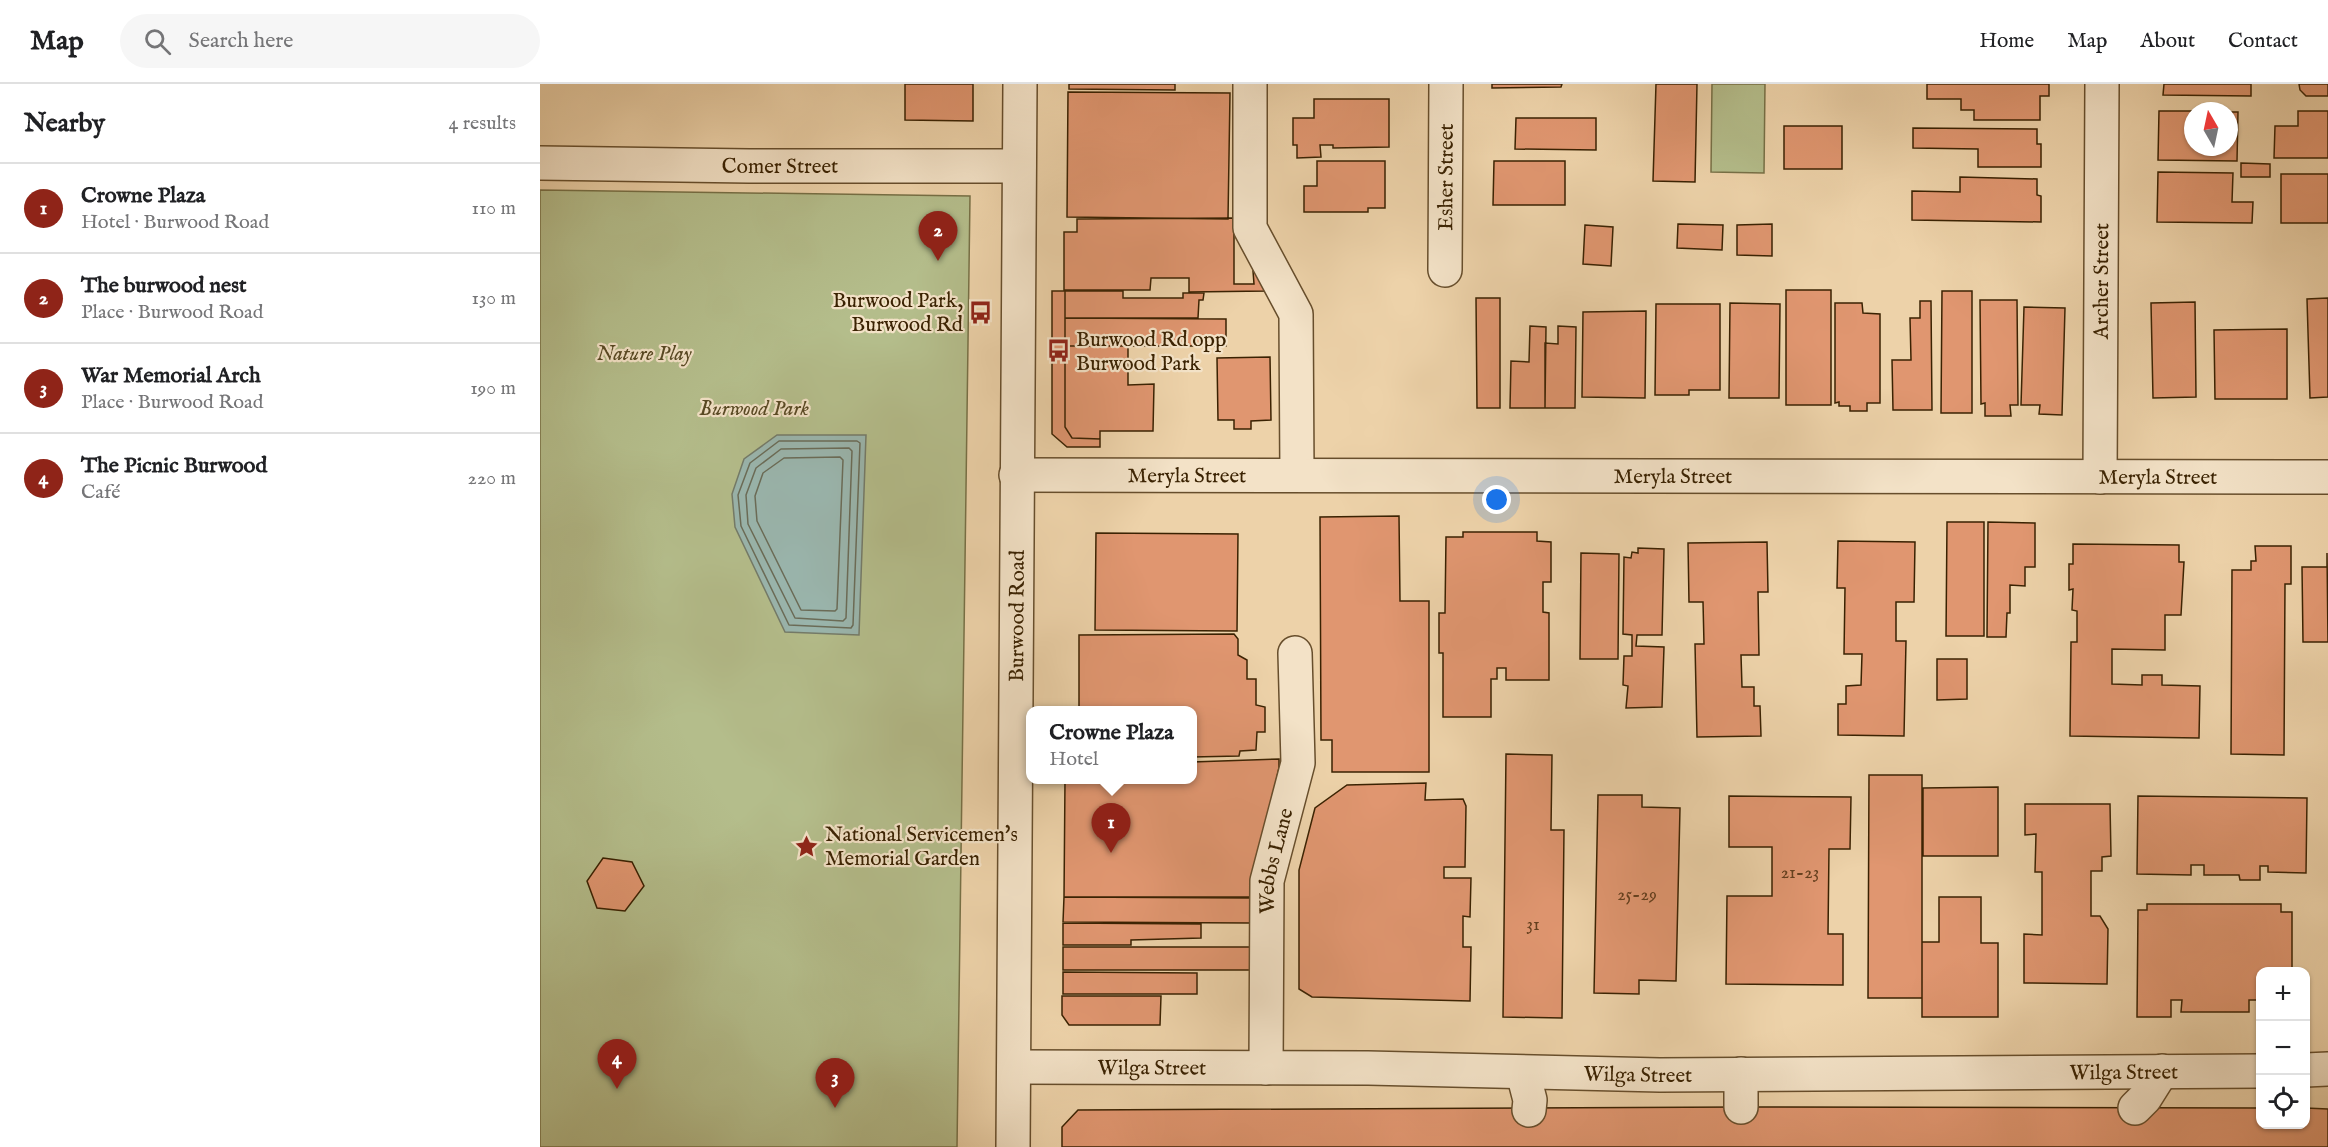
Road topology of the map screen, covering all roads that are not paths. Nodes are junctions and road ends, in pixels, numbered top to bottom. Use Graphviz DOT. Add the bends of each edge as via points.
graph roads {
  1 [pos="1020,84"];
  2 [pos="1250,84"];
  3 [pos="1446,84"];
  4 [pos="2102,84"];
  5 [pos="540,162"];
  6 [pos="1019,166"];
  7 [pos="1445,270"];
  8 [pos="1017,475"];
  9 [pos="1297,475"];
  10 [pos="2100,477"];
  11 [pos="2328,477"];
  12 [pos="1295,653"];
  13 [pos="1014,1067"];
  14 [pos="1266,1068"];
  15 [pos="2328,1069"];
  16 [pos="2310,1070"];
  17 [pos="2162,1071"];
  18 [pos="2256,1071"];
  19 [pos="1523,1073"];
  20 [pos="1741,1074"];
  21 [pos="1742,1107"];
  22 [pos="2135,1108"];
  23 [pos="1529,1110"];
  24 [pos="1013,1147"];
  1 -- 6 [label="street, Burwood Road"];
  2 -- 9 [label="street" via="1251,228 1296,314"];
  3 -- 7 [label="street, Esher Street"];
  4 -- 10 [label="street, Archer Street"];
  5 -- 6 [label="street, Comer Street"];
  6 -- 8 [label="street, Burwood Road"];
  8 -- 9 [label="street, Meryla Street"];
  8 -- 13 [label="street, Burwood Road"];
  9 -- 10 [label="street, Meryla Street"];
  10 -- 11 [label="street, Meryla Street"];
  12 -- 14 [label="street, Webbs Lane" via="1298,763 1267,881"];
  13 -- 14 [label="street, Wilga Street"];
  13 -- 24 [label="street, Burwood Road"];
  14 -- 19 [label="street, Wilga Street"];
  15 -- 16 [label="street"];
  17 -- 18 [label="street, Wilga Street"];
  17 -- 20 [label="street, Wilga Street"];
  17 -- 22 [label="street"];
  19 -- 20 [label="street, Wilga Street"];
  19 -- 23 [label="street"];
  20 -- 21 [label="street"];
}
